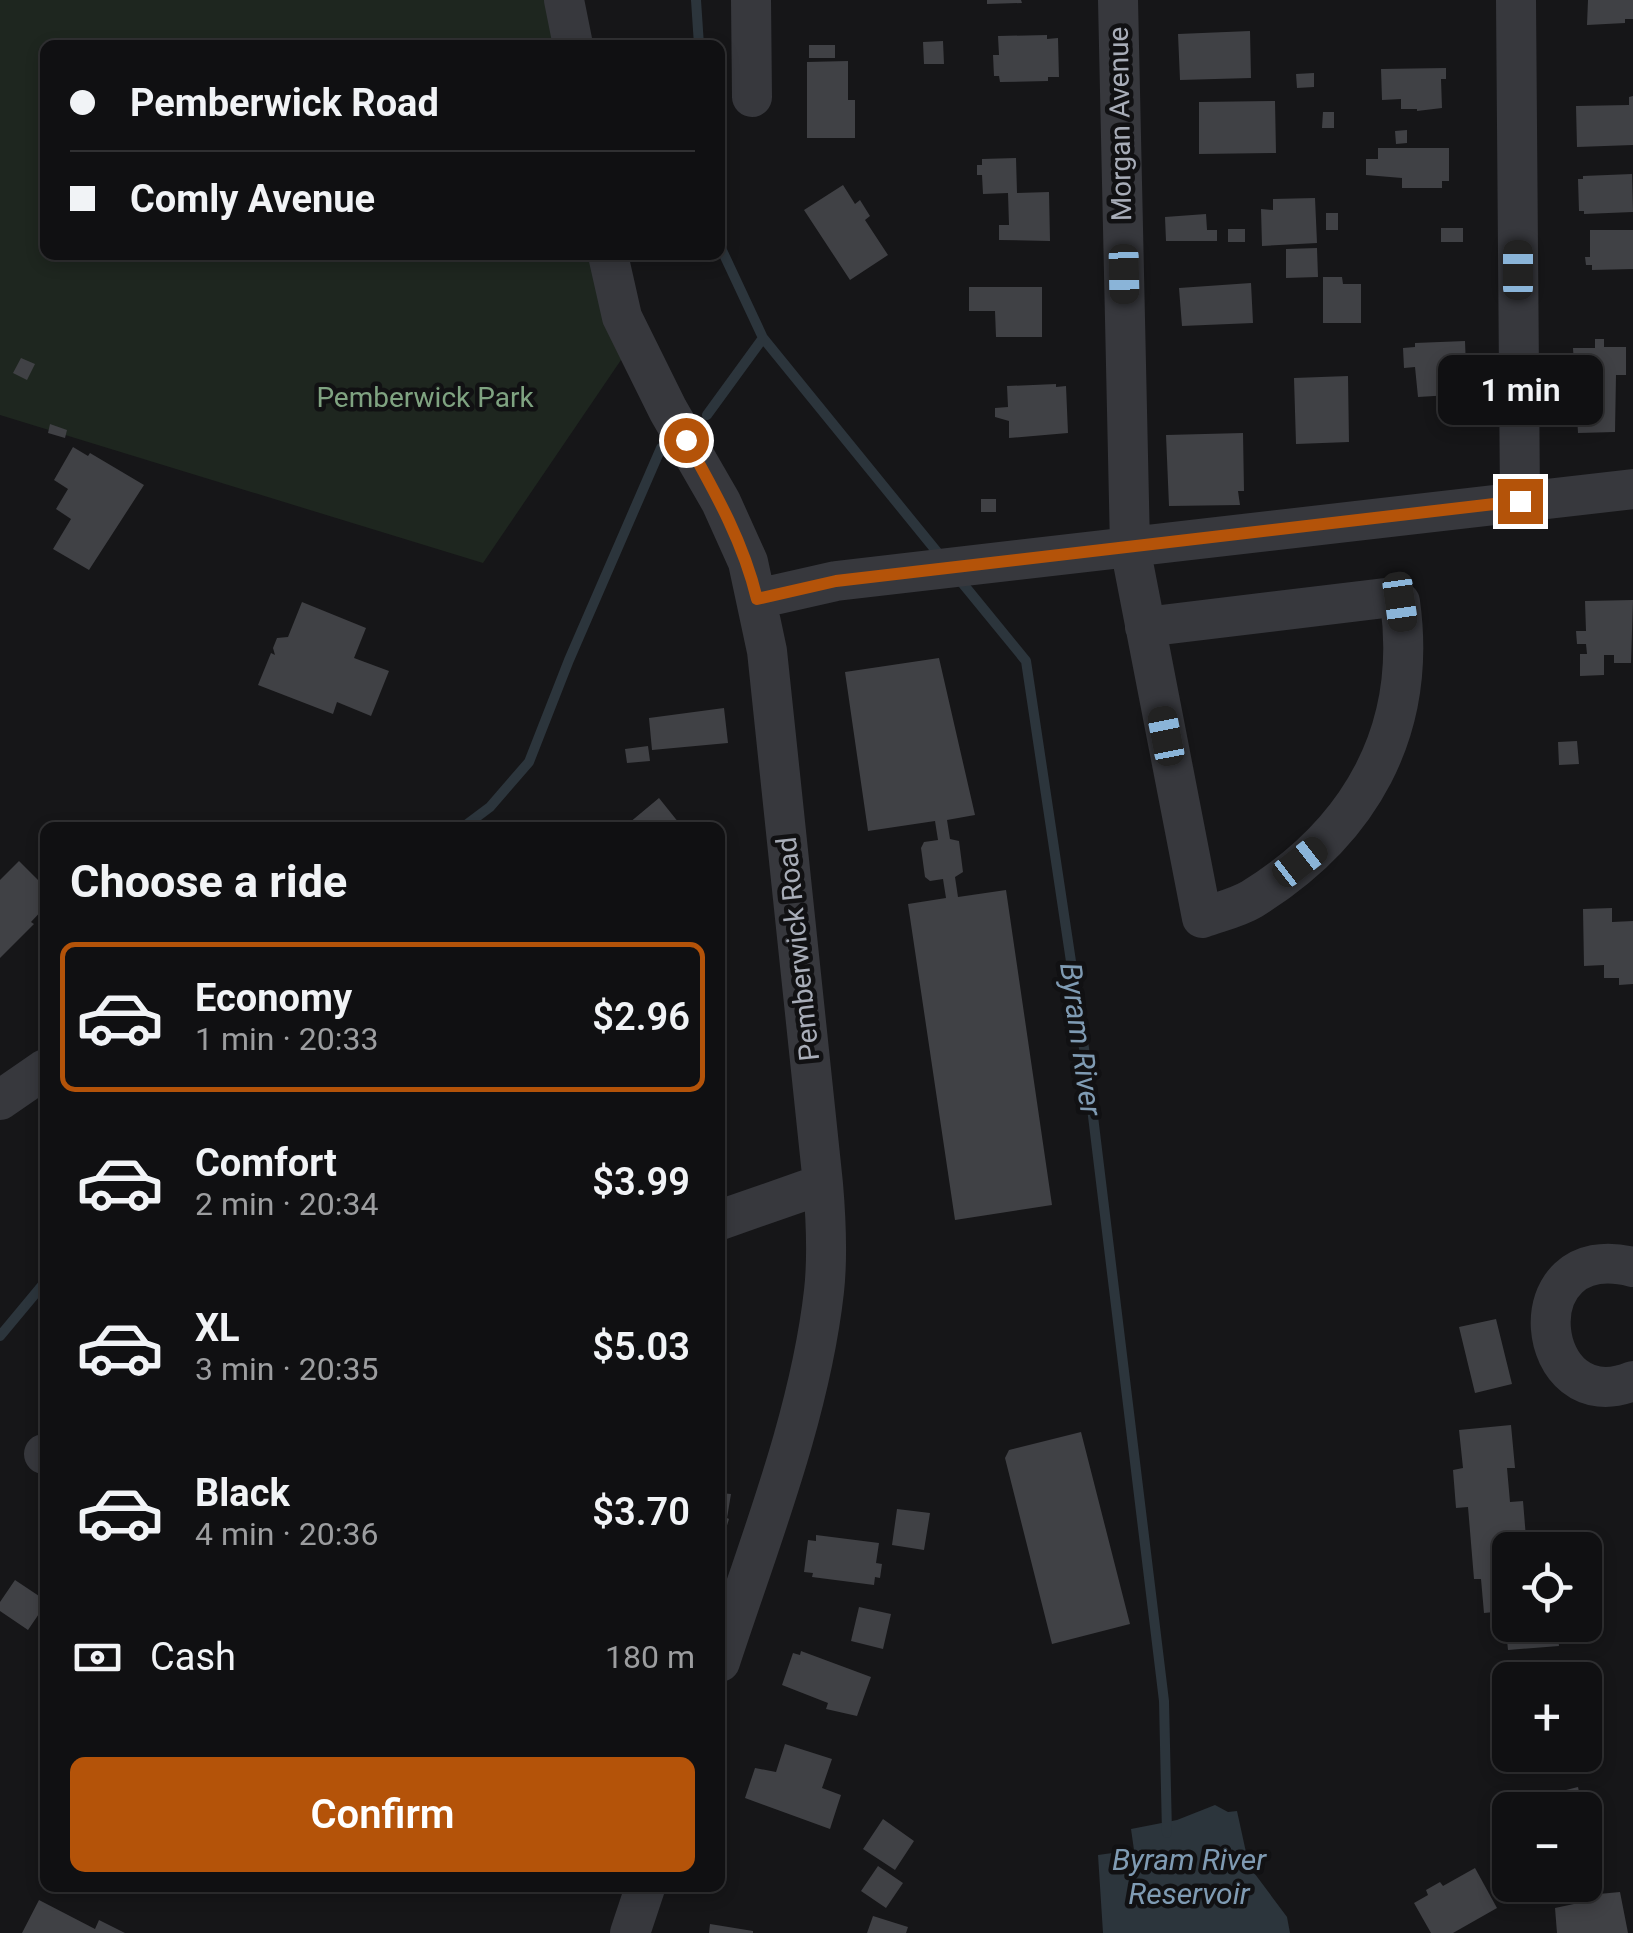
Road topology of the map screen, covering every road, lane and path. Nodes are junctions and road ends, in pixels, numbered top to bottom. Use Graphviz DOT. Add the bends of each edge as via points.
graph roads {
  1 [pos="564,0"];
  2 [pos="751,0"];
  3 [pos="1118,0"];
  4 [pos="1516,0"];
  5 [pos="572,40"];
  6 [pos="752,97"];
  7 [pos="609,260"];
  8 [pos="1633,489"];
  9 [pos="1520,501"];
  10 [pos="1130,547"];
  11 [pos="757,599"];
  12 [pos="1145,627"];
  13 [pos="40,1072"];
  14 [pos="0,1100"];
  15 [pos="823,1184"];
  16 [pos="725,1218"];
  17 [pos="1633,1267"];
  18 [pos="1633,1381"];
  19 [pos="725,1647"];
  20 [pos="644,1892"];
  21 [pos="630,1933"];
  1 -- 5 [label="street"];
  2 -- 6 [label="street"];
  3 -- 10 [label="street, Morgan Avenue"];
  4 -- 9 [label="street"];
  7 -- 11 [label="street, Pemberwick Road" via="622,317 721,502"];
  8 -- 9 [label="street"];
  9 -- 10 [label="street"];
  10 -- 11 [label="street" via="836,581"];
  10 -- 12 [label="street, Morgan Avenue"];
  11 -- 15 [label="street, Pemberwick Road"];
  12 -- 12 [label="street, Morgan Avenue" via="1153,666 1202,918 1250,900 1325,843 1376,774 1400,700 1400,602 1385,598"];
  13 -- 14 [label="street"];
  15 -- 16 [label="street"];
  15 -- 19 [label="street, Pemberwick Road" via="824,1291 812,1354 773,1503"];
  17 -- 18 [label="street" via="1603,1263 1573,1274 1553,1301 1548,1324 1553,1349 1575,1376 1595,1385"];
  20 -- 21 [label="street"];
}
